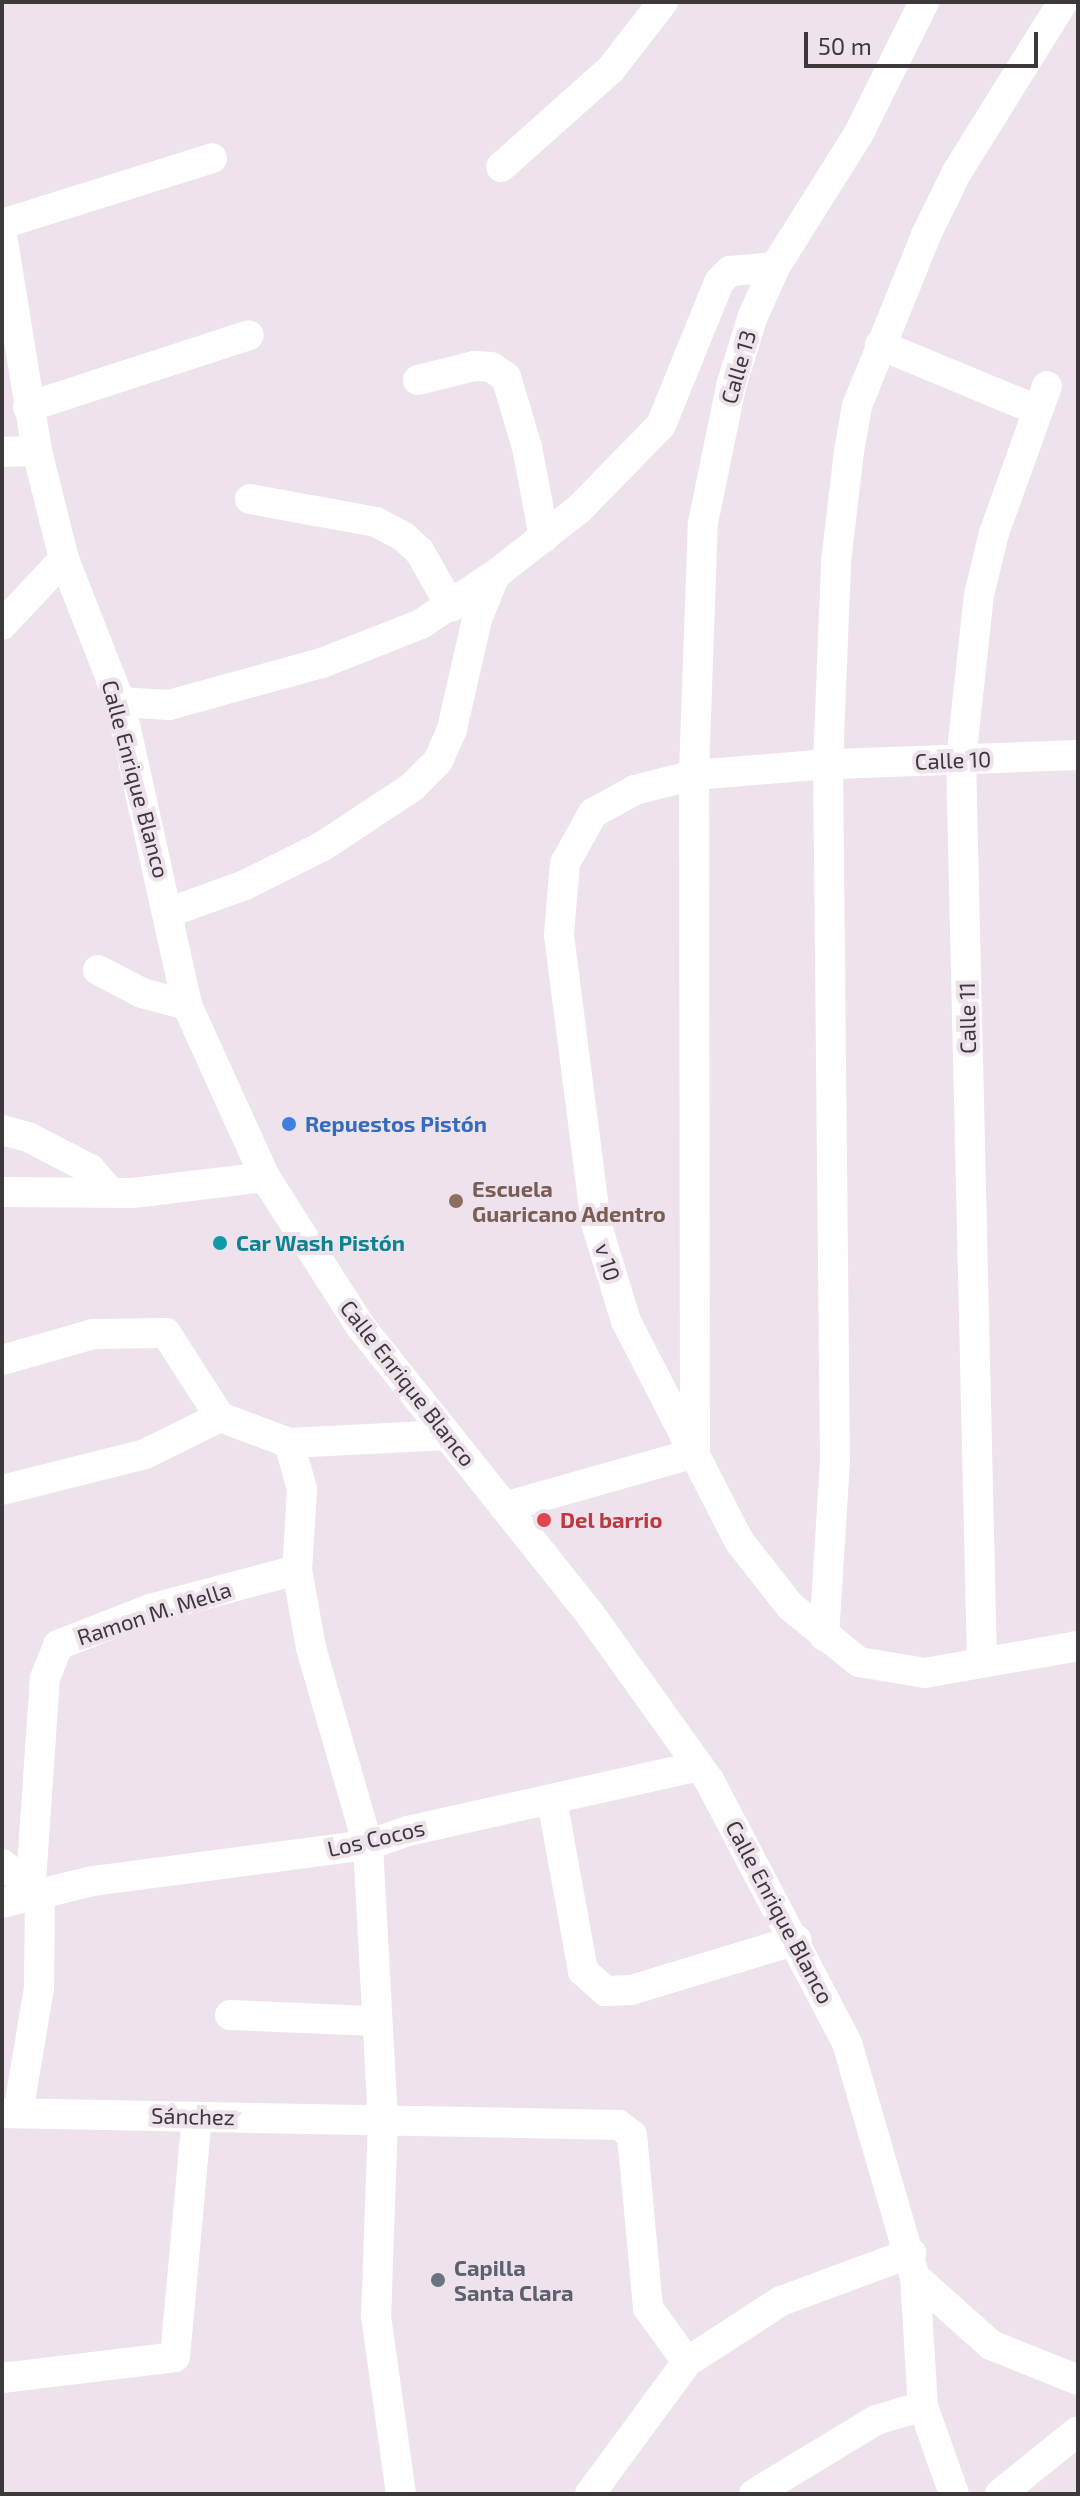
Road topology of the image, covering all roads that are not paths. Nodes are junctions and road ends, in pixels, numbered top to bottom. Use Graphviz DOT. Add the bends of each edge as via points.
graph roads {
  1 [pos="663,2"];
  2 [pos="924,2"];
  3 [pos="1056,4"];
  4 [pos="212,158"];
  5 [pos="501,167"];
  6 [pos="2,224"];
  7 [pos="2,235"];
  8 [pos="775,267"];
  9 [pos="249,335"];
  10 [pos="880,345"];
  11 [pos="418,380"];
  12 [pos="28,407"];
  13 [pos="37,451"];
  14 [pos="2,452"];
  15 [pos="250,499"];
  16 [pos="544,537"];
  17 [pos="64,559"];
  18 [pos="495,575"];
  19 [pos="451,607"];
  20 [pos="2,625"];
  21 [pos="120,702"];
  22 [pos="1078,755"];
  23 [pos="961,760"];
  24 [pos="828,764"];
  25 [pos="694,775"];
  26 [pos="170,912"];
  27 [pos="98,970"];
  28 [pos="187,1005"];
  29 [pos="2,1130"];
  30 [pos="265,1177"];
  31 [pos="109,1191"];
  32 [pos="2,1192"];
  33 [pos="2,1360"];
  34 [pos="220,1417"];
  35 [pos="447,1435"];
  36 [pos="289,1443"];
  37 [pos="695,1453"];
  38 [pos="2,1490"];
  39 [pos="504,1507"];
  40 [pos="297,1570"];
  41 [pos="824,1636"];
  42 [pos="1078,1646"];
  43 [pos="982,1662"];
  44 [pos="699,1766"];
  45 [pos="552,1800"];
  46 [pos="368,1845"];
  47 [pos="2,1864"];
  48 [pos="36,1888"];
  49 [pos="2,1903"];
  50 [pos="797,1940"];
  51 [pos="230,2015"];
  52 [pos="376,2021"];
  53 [pos="10,2113"];
  54 [pos="197,2117"];
  55 [pos="383,2119"];
  56 [pos="913,2265"];
  57 [pos="687,2362"];
  58 [pos="2,2378"];
  59 [pos="1078,2380"];
  60 [pos="923,2406"];
  61 [pos="1078,2431"];
  62 [pos="401,2494"];
  63 [pos="590,2494"];
  64 [pos="754,2494"];
  65 [pos="954,2494"];
  66 [pos="1000,2494"];
  1 -- 5 [label="street" via="611,69"];
  2 -- 8 [label="street, Calle 13" via="859,133"];
  3 -- 10 [label="street" via="957,172"];
  4 -- 6 [label="street"];
  7 -- 12 [label="street, Calle Enrique Blanco"];
  8 -- 16 [label="street" via="730,271 719,282 661,425"];
  8 -- 25 [label="street, Calle 13" via="731,386 703,523"];
  9 -- 12 [label="street"];
  10 -- 23 [label="street, Calle 11" via="1042,398 994,533 979,595"];
  10 -- 24 [label="street" via="857,406 845,487 836,562"];
  11 -- 16 [label="street" via="474,366 491,367 506,377 527,447"];
  12 -- 13 [label="street, Calle Enrique Blanco"];
  13 -- 14 [label="street"];
  13 -- 17 [label="street, Calle Enrique Blanco"];
  15 -- 19 [label="street" via="376,522 404,537 420,552"];
  16 -- 18 [label="street"];
  17 -- 20 [label="street"];
  17 -- 21 [label="street, Calle Enrique Blanco"];
  18 -- 19 [label="street"];
  18 -- 26 [label="street" via="477,619 452,729 438,761 412,787 323,846 245,885"];
  19 -- 21 [label="street" via="374,644 213,695 169,705"];
  21 -- 26 [label="street, Calle Enrique Blanco"];
  22 -- 23 [label="street, Calle 10"];
  23 -- 24 [label="street, Calle 10"];
  23 -- 43 [label="street, Calle 11"];
  24 -- 25 [label="street, v 10"];
  24 -- 41 [label="street" via="835,1462"];
  25 -- 37 [label="street, Calle 13"];
  25 -- 37 [label="street, v 10" via="635,790 593,813 565,863 559,935 596,1223 626,1321"];
  26 -- 28 [label="street, Calle Enrique Blanco"];
  27 -- 28 [label="street" via="142,993"];
  28 -- 30 [label="street, Calle Enrique Blanco"];
  29 -- 31 [label="street" via="28,1137 90,1169"];
  30 -- 31 [label="street"];
  30 -- 35 [label="street, Calle Enrique Blanco" via="361,1327"];
  31 -- 32 [label="street"];
  33 -- 34 [label="street" via="93,1334 166,1333"];
  34 -- 36 [label="street"];
  34 -- 38 [label="street" via="145,1454"];
  35 -- 36 [label="street"];
  35 -- 39 [label="street, Calle Enrique Blanco"];
  36 -- 40 [label="street" via="302,1489"];
  37 -- 39 [label="street"];
  37 -- 41 [label="street, v 10" via="739,1541 790,1606"];
  39 -- 44 [label="street, Calle Enrique Blanco" via="590,1614"];
  40 -- 46 [label="street" via="311,1648"];
  40 -- 48 [label="street, Ramon M. Mella" via="150,1609 58,1645 45,1678"];
  41 -- 43 [label="street, v 10" via="859,1662 925,1673"];
  42 -- 43 [label="street, v 10"];
  44 -- 45 [label="street, Los Cocos"];
  44 -- 50 [label="street, Calle Enrique Blanco"];
  45 -- 46 [label="street, Los Cocos"];
  45 -- 50 [label="street" via="583,1971 605,1991 631,1990"];
  46 -- 48 [label="street, Los Cocos"];
  46 -- 52 [label="street"];
  47 -- 48 [label="street"];
  48 -- 49 [label="street, Los Cocos"];
  48 -- 53 [label="street, Ramon M. Mella" via="39,1988"];
  50 -- 56 [label="street, Calle Enrique Blanco" via="847,2043"];
  51 -- 52 [label="street"];
  52 -- 55 [label="street"];
  53 -- 54 [label="street, Sánchez"];
  54 -- 55 [label="street, Sánchez"];
  54 -- 58 [label="street" via="175,2357"];
  55 -- 57 [label="street, Sánchez" via="619,2125 632,2135 648,2308"];
  55 -- 62 [label="street" via="376,2316"];
  56 -- 57 [label="street" via="781,2301"];
  56 -- 59 [label="street" via="991,2345"];
  56 -- 60 [label="street, Calle Enrique Blanco"];
  57 -- 63 [label="street"];
  60 -- 64 [label="street" via="876,2420"];
  60 -- 65 [label="street, Calle Enrique Blanco"];
  61 -- 66 [label="street"];
}
